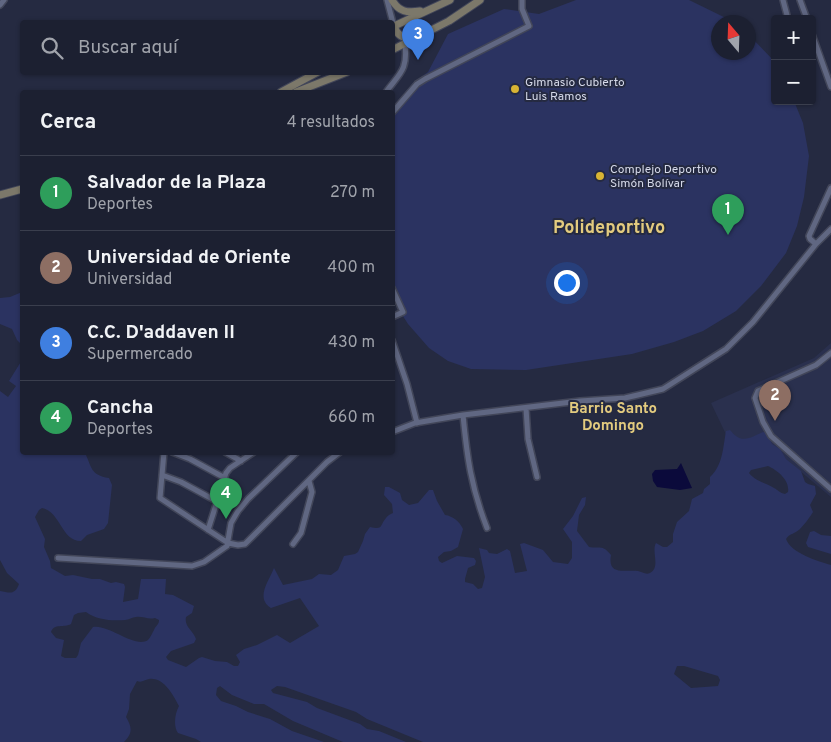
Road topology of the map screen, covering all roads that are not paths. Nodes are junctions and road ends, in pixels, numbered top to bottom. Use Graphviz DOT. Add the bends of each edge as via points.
graph roads {
  1 [pos="4,0"];
  2 [pos="387,0"];
  3 [pos="392,0"];
  4 [pos="450,0"];
  5 [pos="480,0"];
  6 [pos="515,0"];
  7 [pos="522,0"];
  8 [pos="783,0"];
  9 [pos="800,0"];
  10 [pos="0,5"];
  11 [pos="430,8"];
  12 [pos="522,9"];
  13 [pos="787,15"];
  14 [pos="806,15"];
  15 [pos="392,20"];
  16 [pos="395,28"];
  17 [pos="395,30"];
  18 [pos="413,40"];
  19 [pos="405,44"];
  20 [pos="816,45"];
  21 [pos="395,49"];
  22 [pos="313,75"];
  23 [pos="339,75"];
  24 [pos="831,87"];
  25 [pos="286,90"];
  26 [pos="301,90"];
  27 [pos="388,90"];
  28 [pos="395,109"];
  29 [pos="20,186"];
  30 [pos="831,188"];
  31 [pos="20,190"];
  32 [pos="0,191"];
  33 [pos="0,195"];
  34 [pos="831,229"];
  35 [pos="816,244"];
  36 [pos="395,294"];
  37 [pos="395,316"];
  38 [pos="395,346"];
  39 [pos="831,353"];
  40 [pos="526,408"];
  41 [pos="463,415"];
  42 [pos="416,423"];
  43 [pos="395,431"];
  44 [pos="164,455"];
  45 [pos="180,455"];
  46 [pos="230,455"];
  47 [pos="250,455"];
  48 [pos="295,455"];
  49 [pos="336,455"];
  50 [pos="241,461"];
  51 [pos="162,475"];
  52 [pos="537,477"];
  53 [pos="225,478"];
  54 [pos="309,481"];
  55 [pos="831,489"];
  56 [pos="218,502"];
  57 [pos="487,528"];
  58 [pos="208,530"];
  59 [pos="228,543"];
  60 [pos="293,544"];
  61 [pos="58,558"];
  1 -- 10 [label="street"];
  2 -- 15 [label="street"];
  3 -- 11 [label="main road" via="402,12"];
  4 -- 11 [label="main road"];
  5 -- 18 [label="main road" via="449,22"];
  6 -- 12 [label="street"];
  7 -- 12 [label="street"];
  8 -- 13 [label="street"];
  9 -- 14 [label="street"];
  11 -- 16 [label="main road"];
  12 -- 28 [label="street" via="529,26 425,79"];
  17 -- 18 [label="main road" via="404,38"];
  18 -- 19 [label="main road"];
  19 -- 21 [label="main road"];
  19 -- 27 [label="street" via="404,69"];
  20 -- 24 [label="street"];
  22 -- 25 [label="main road"];
  23 -- 26 [label="main road"];
  29 -- 32 [label="main road"];
  30 -- 35 [label="street" via="808,236"];
  31 -- 33 [label="main road"];
  34 -- 35 [label="street"];
  35 -- 40 [label="street" via="753,322 726,349 663,389 626,398"];
  36 -- 37 [label="street" via="404,312"];
  38 -- 42 [label="street"];
  39 -- 55 [label="street" via="816,365 755,394 771,436"];
  40 -- 41 [label="street"];
  40 -- 52 [label="street" via="528,439"];
  41 -- 42 [label="street"];
  41 -- 57 [label="street" via="470,472"];
  42 -- 43 [label="street"];
  44 -- 51 [label="street"];
  45 -- 53 [label="street"];
  46 -- 50 [label="street"];
  47 -- 50 [label="street"];
  48 -- 59 [label="street" via="238,511 231,523"];
  49 -- 54 [label="street"];
  50 -- 53 [label="street" via="230,468"];
  51 -- 56 [label="street"];
  51 -- 58 [label="street" via="162,501"];
  53 -- 56 [label="street"];
  54 -- 59 [label="street" via="245,544"];
  54 -- 60 [label="street" via="312,492 302,533"];
  56 -- 58 [label="street"];
  58 -- 59 [label="street"];
  59 -- 61 [label="street" via="204,562 192,566"];
}
